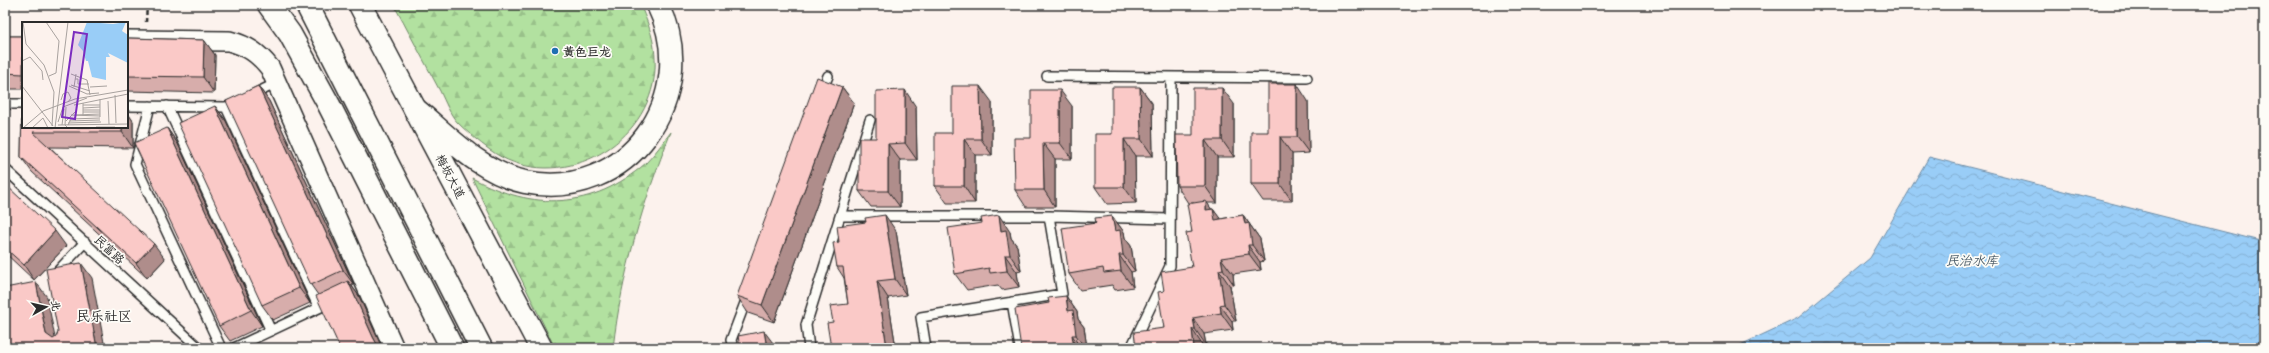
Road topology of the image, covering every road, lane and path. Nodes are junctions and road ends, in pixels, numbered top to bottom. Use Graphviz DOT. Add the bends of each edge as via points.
graph roads {
  1 [pos="269,5"];
  2 [pos="307,5"];
  3 [pos="360,5"];
  4 [pos="658,5"];
  5 [pos="128,40"];
  6 [pos="828,76"];
  7 [pos="1047,76"];
  8 [pos="1171,78"];
  9 [pos="1307,78"];
  10 [pos="277,83"];
  11 [pos="820,98"];
  12 [pos="5,104"];
  13 [pos="22,104"];
  14 [pos="128,106"];
  15 [pos="150,106"];
  16 [pos="167,106"];
  17 [pos="226,107"];
  18 [pos="415,109"];
  19 [pos="870,120"];
  20 [pos="5,168"];
  21 [pos="840,216"];
  22 [pos="1049,216"];
  23 [pos="1170,219"];
  24 [pos="85,242"];
  25 [pos="50,280"];
  26 [pos="750,289"];
  27 [pos="333,302"];
  28 [pos="1012,302"];
  29 [pos="319,308"];
  30 [pos="271,331"];
  31 [pos="199,348"];
  32 [pos="221,348"];
  33 [pos="234,348"];
  34 [pos="394,348"];
  35 [pos="452,348"];
  36 [pos="481,348"];
  37 [pos="541,348"];
  38 [pos="733,348"];
  39 [pos="809,348"];
  40 [pos="926,348"];
  41 [pos="1020,348"];
  42 [pos="1131,348"];
  1 -- 35 [label="main road" via="290,34 329,105"];
  2 -- 36 [label="main road"];
  3 -- 18 [label="main road, 梅坂大道"];
  4 -- 18 [label="main road" via="670,40 672,64 669,88 662,111 635,150 596,176 549,185 503,176 482,164"];
  5 -- 10 [label="street" via="229,41 245,46 259,55 270,68"];
  6 -- 11 [label="lane"];
  7 -- 8 [label="lane"];
  8 -- 9 [label="lane"];
  8 -- 23 [label="lane"];
  10 -- 17 [label="lane"];
  10 -- 34 [label="street" via="363,288"];
  12 -- 13 [label="lane"];
  14 -- 15 [label="lane"];
  15 -- 16 [label="lane"];
  15 -- 32 [label="lane" via="135,164"];
  16 -- 17 [label="lane"];
  16 -- 30 [label="lane"];
  17 -- 29 [label="lane"];
  18 -- 37 [label="main road, 梅坂大道"];
  19 -- 21 [label="lane"];
  20 -- 24 [label="lane, 民富路"];
  21 -- 22 [label="lane"];
  21 -- 39 [label="lane" via="806,325"];
  22 -- 23 [label="lane"];
  22 -- 28 [label="lane" via="1062,294"];
  23 -- 42 [label="lane" via="1170,266"];
  24 -- 25 [label="lane"];
  24 -- 31 [label="lane, 民富路"];
  26 -- 38 [label="lane" via="731,340"];
  27 -- 29 [label="lane"];
  28 -- 40 [label="lane" via="921,317"];
  28 -- 41 [label="lane"];
  29 -- 30 [label="lane"];
  30 -- 33 [label="lane"];
}
